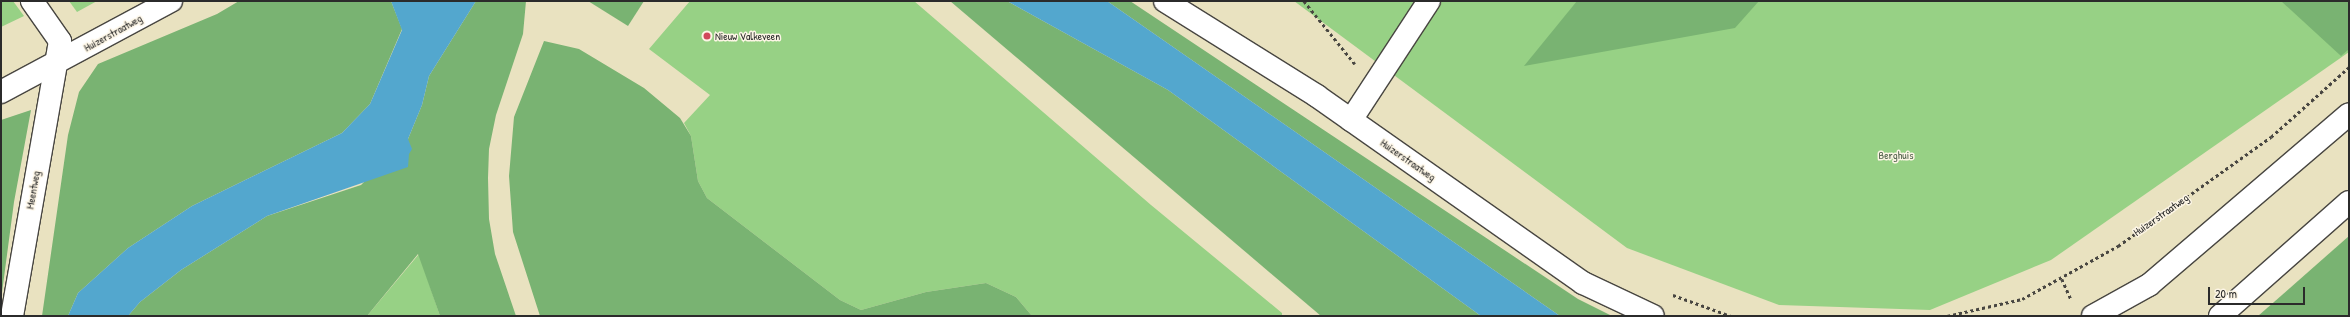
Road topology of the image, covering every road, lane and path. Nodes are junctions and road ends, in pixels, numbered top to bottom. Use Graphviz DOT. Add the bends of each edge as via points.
graph roads {
  1 [pos="32,1"];
  2 [pos="171,1"];
  3 [pos="1165,1"];
  4 [pos="1304,1"];
  5 [pos="1429,1"];
  6 [pos="55,65"];
  7 [pos="2349,67"];
  8 [pos="1373,85"];
  9 [pos="1,92"];
  10 [pos="1351,120"];
  11 [pos="2347,121"];
  12 [pos="2349,202"];
  13 [pos="12,316"];
  14 [pos="1653,316"];
  15 [pos="1947,316"];
  16 [pos="2093,316"];
  17 [pos="2220,316"];
  1 -- 6 [label="street, Meentweg" via="60,41"];
  2 -- 6 [label="street, Huizerstraatweg"];
  3 -- 10 [label="street, Huizerstraatweg"];
  4 -- 8 [label="path"];
  5 -- 8 [label="street"];
  6 -- 9 [label="street, Huizerstraatweg"];
  6 -- 13 [label="street, Meentweg"];
  7 -- 15 [label="path, Huizerstraatweg" via="2271,137 2118,246 2022,299"];
  8 -- 10 [label="street"];
  10 -- 14 [label="street, Huizerstraatweg" via="1583,283"];
  11 -- 16 [label="street" via="2149,285"];
  12 -- 17 [label="street"];
}
